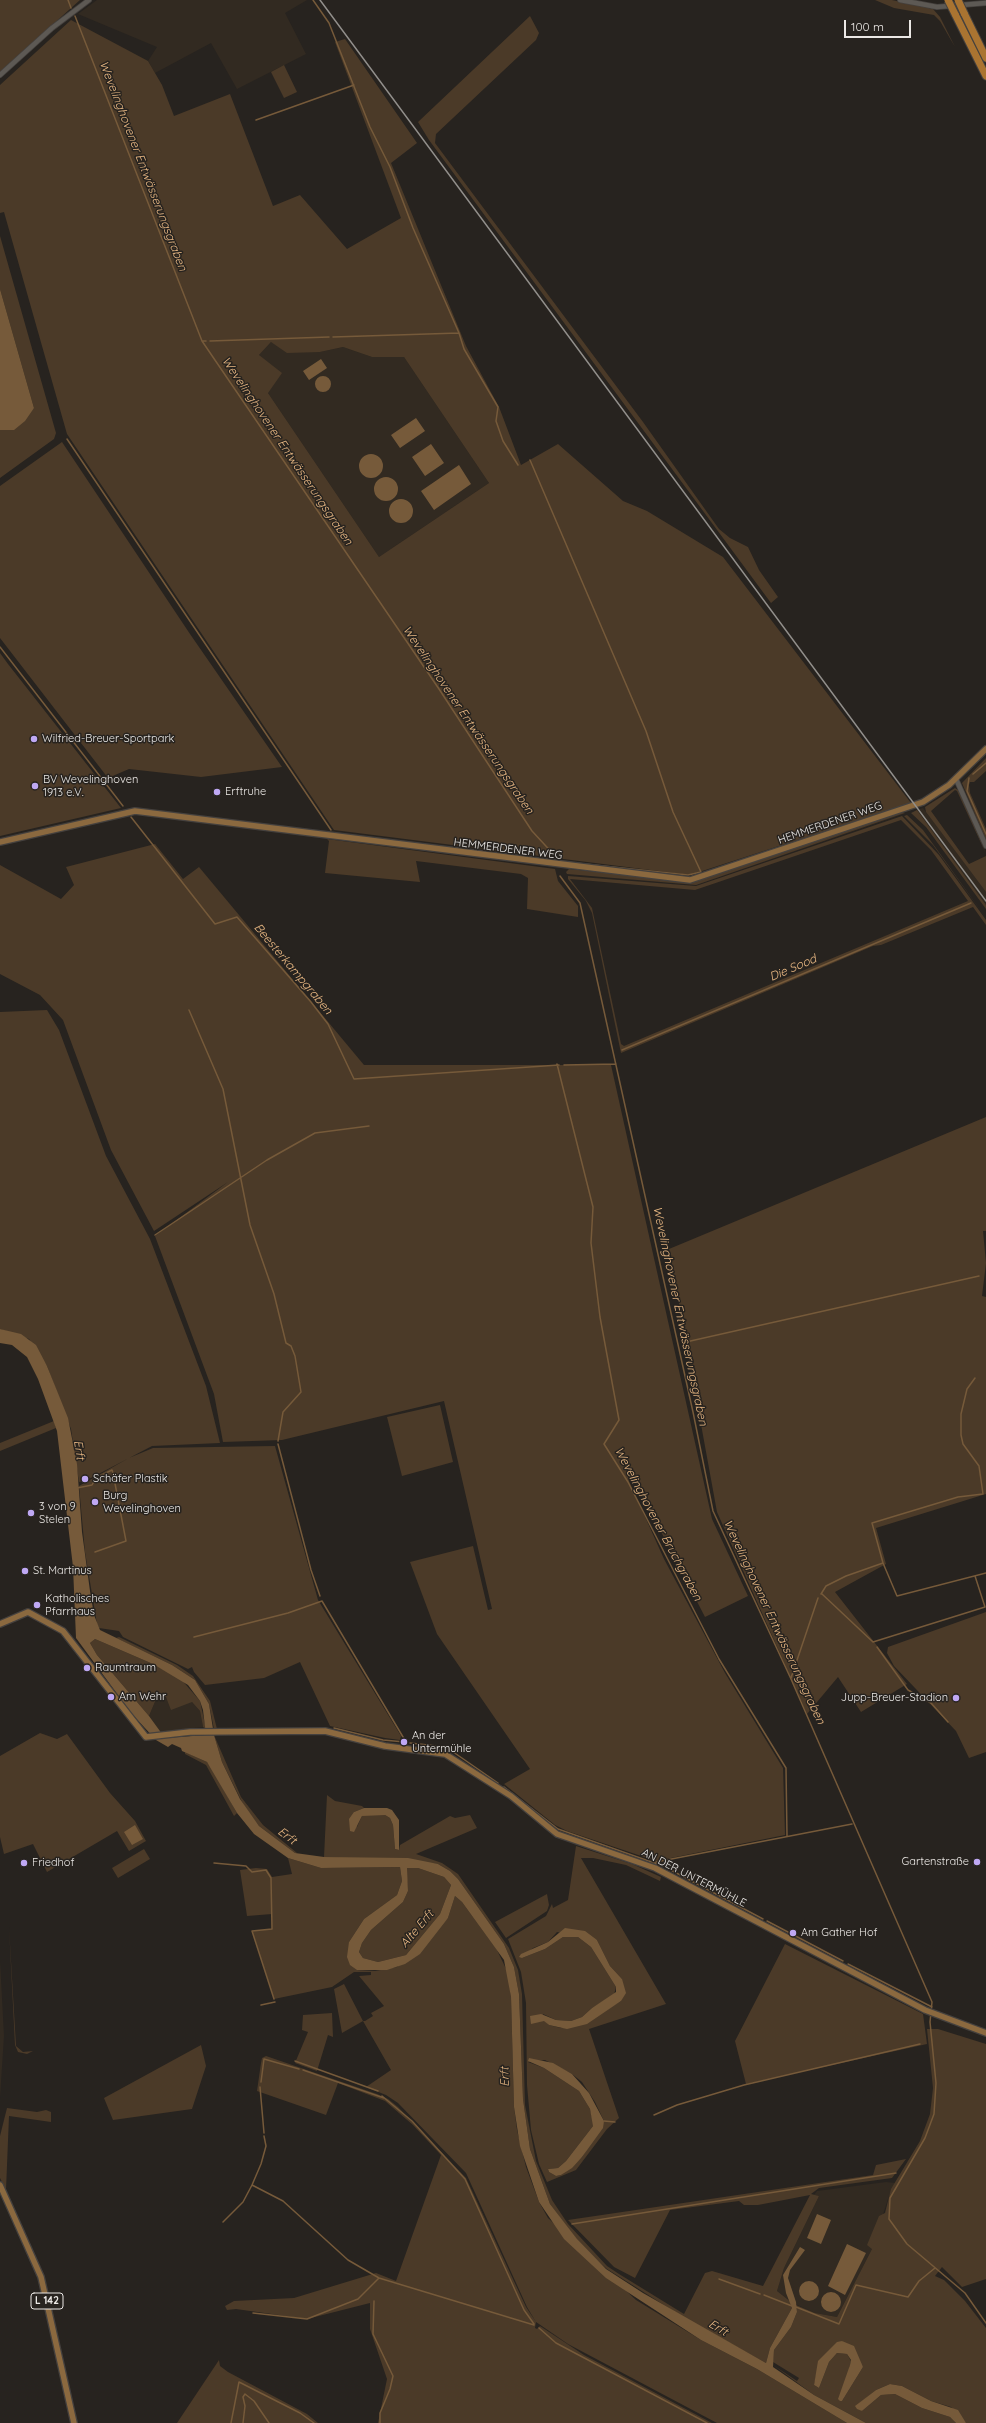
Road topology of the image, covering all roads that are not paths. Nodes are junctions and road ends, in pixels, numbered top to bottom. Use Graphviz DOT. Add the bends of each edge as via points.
graph roads {
  1 [pos="89,0"];
  2 [pos="900,0"];
  3 [pos="948,0"];
  4 [pos="958,0"];
  5 [pos="986,3"];
  6 [pos="986,58"];
  7 [pos="0,75"];
  8 [pos="986,76"];
  9 [pos="986,749"];
  10 [pos="956,779"];
  11 [pos="0,842"];
  12 [pos="986,846"];
  13 [pos="0,1624"];
  14 [pos="986,2033"];
  15 [pos="0,2185"];
  16 [pos="74,2423"];
  1 -- 7 [label="street" via="52,28"];
  2 -- 5 [label="street" via="937,6"];
  3 -- 8 [label="highway, bridge"];
  4 -- 6 [label="highway, bridge"];
  9 -- 10 [label="main road, HEMMERDENER WEG"];
  10 -- 11 [label="main road, HEMMERDENER WEG" via="931,798 915,805 690,880 134,811"];
  10 -- 12 [label="street"];
  13 -- 14 [label="main road, AN DER UNTERMÜHLE" via="25,1612 39,1617 68,1636 143,1735 152,1737 205,1732 327,1731 385,1746 442,1753 511,1796 557,1834 655,1868 925,2010"];
  15 -- 16 [label="main road, L 142" via="40,2277"];
}
